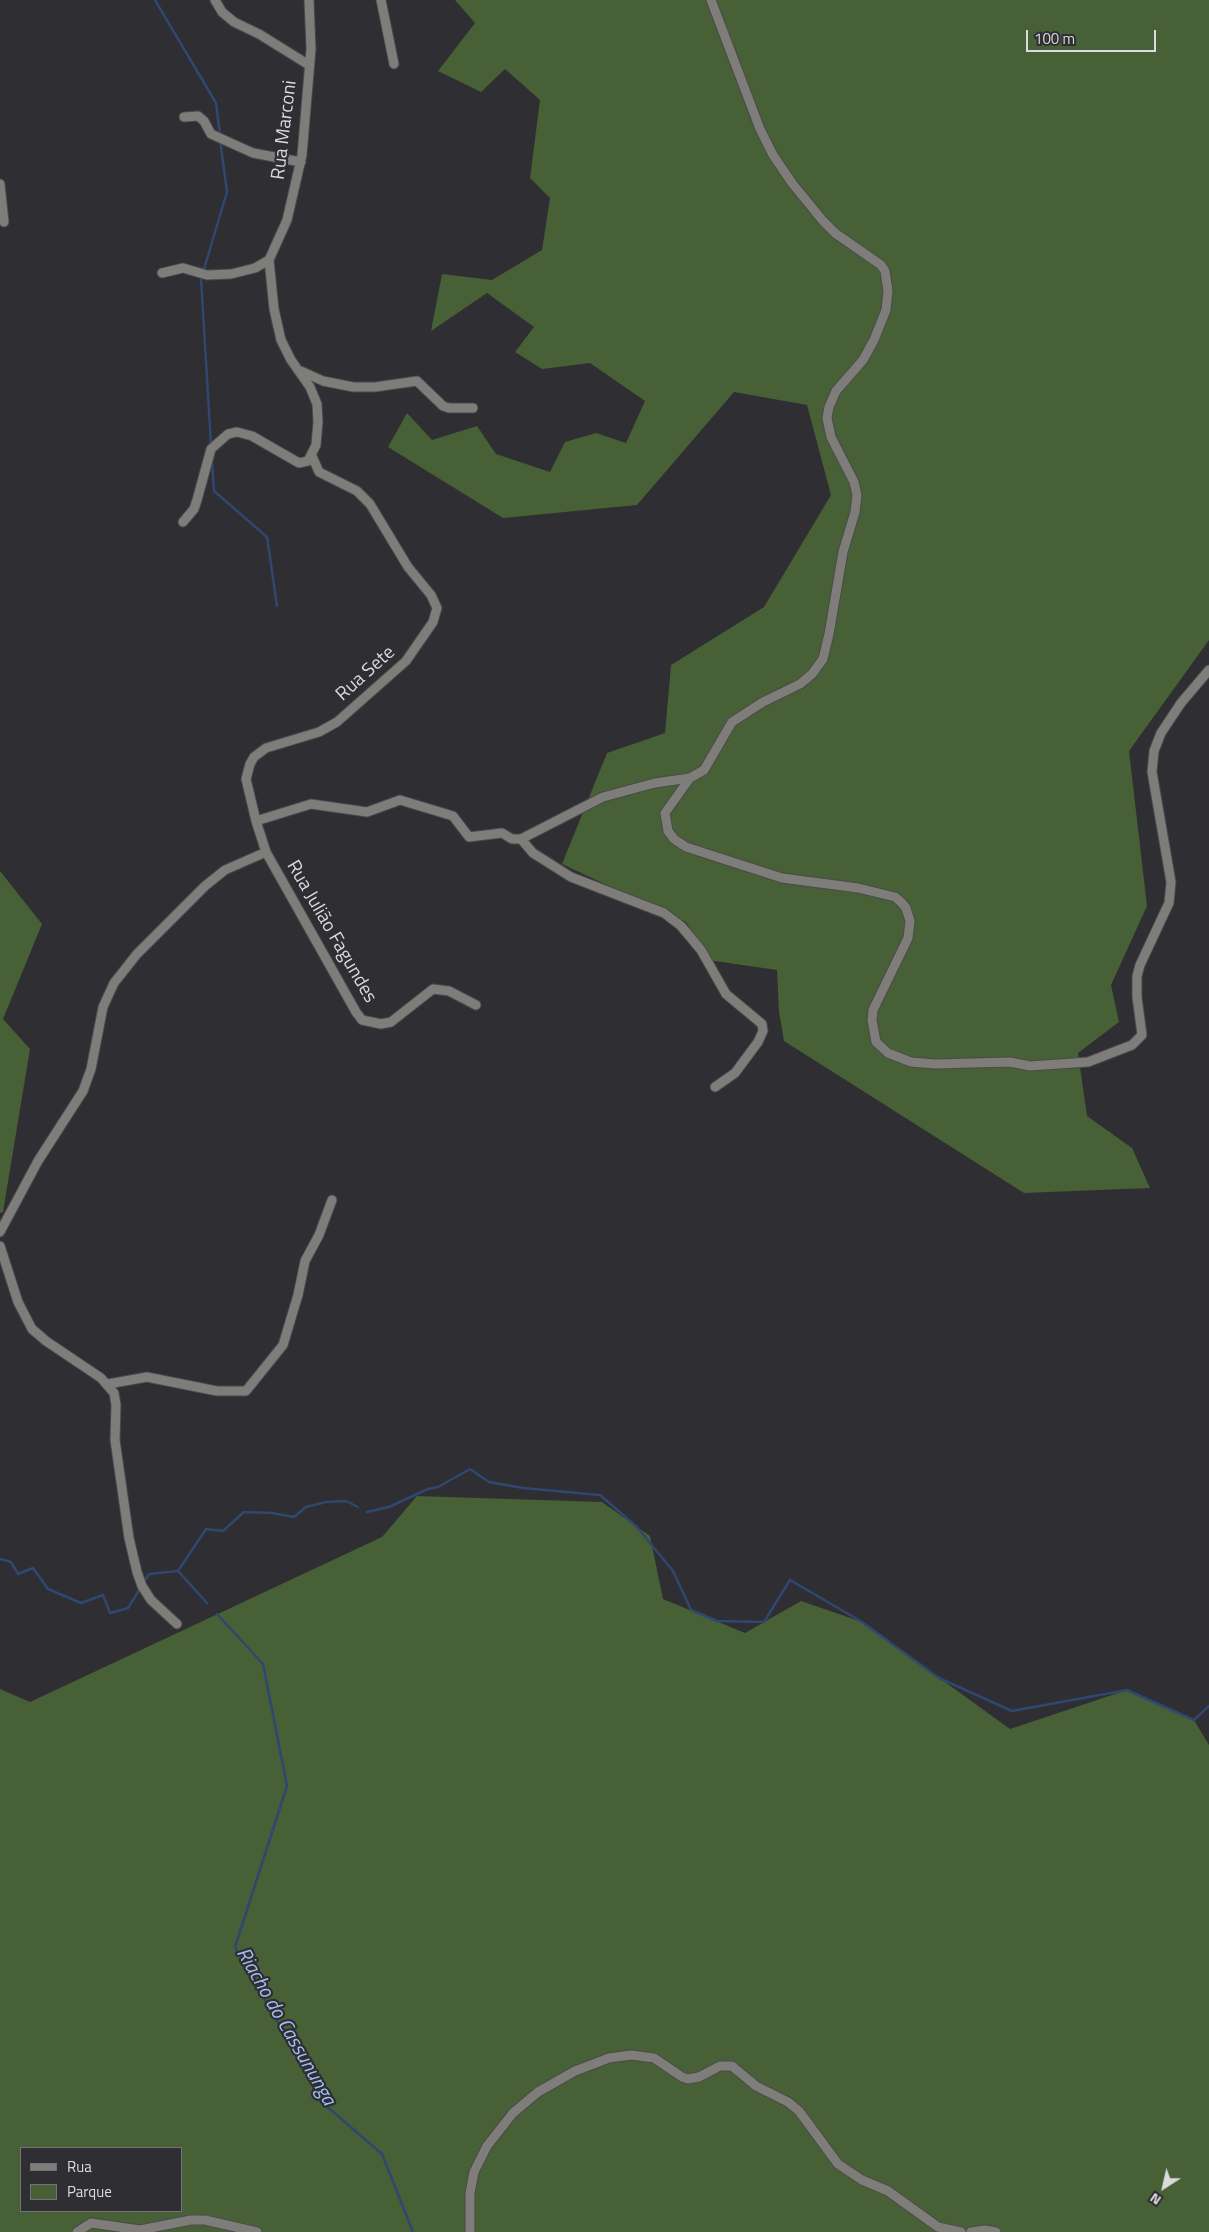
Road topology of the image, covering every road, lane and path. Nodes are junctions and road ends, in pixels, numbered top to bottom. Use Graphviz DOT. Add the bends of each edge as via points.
graph roads {
  1 [pos="215,0"];
  2 [pos="309,0"];
  3 [pos="381,0"];
  4 [pos="711,0"];
  5 [pos="394,64"];
  6 [pos="309,65"];
  7 [pos="184,117"];
  8 [pos="301,162"];
  9 [pos="0,184"];
  10 [pos="4,222"];
  11 [pos="269,260"];
  12 [pos="162,273"];
  13 [pos="299,370"];
  14 [pos="473,408"];
  15 [pos="312,456"];
  16 [pos="183,522"];
  17 [pos="1209,670"];
  18 [pos="690,778"];
  19 [pos="256,821"];
  20 [pos="521,839"];
  21 [pos="266,852"];
  22 [pos="476,1005"];
  23 [pos="715,1087"];
  24 [pos="332,1200"];
  25 [pos="0,1232"];
  26 [pos="0,1246"];
  27 [pos="108,1384"];
  28 [pos="177,1624"];
  29 [pos="77,2232"];
  30 [pos="257,2232"];
  31 [pos="470,2232"];
  32 [pos="961,2232"];
  33 [pos="971,2232"];
  34 [pos="996,2232"];
  1 -- 6 [label="street" via="222,12 234,22"];
  2 -- 6 [label="street, Rua Marconi"];
  3 -- 5 [label="street"];
  4 -- 18 [label="street" via="760,129 774,155 823,221 881,265 888,291 886,310 874,340 863,360 836,391 828,412 831,437 854,482 857,496 822,659 800,684 732,722 704,770"];
  6 -- 8 [label="street, Rua Marconi"];
  7 -- 8 [label="street" via="198,116 211,134 253,153"];
  8 -- 11 [label="street, Rua Marconi" via="287,220"];
  9 -- 10 [label="street"];
  11 -- 12 [label="street" via="256,268 231,274 207,275 183,268"];
  11 -- 13 [label="street" via="278,328 288,354"];
  13 -- 14 [label="street" via="323,381 353,387 417,381 443,406"];
  13 -- 15 [label="street" via="316,404 318,422"];
  15 -- 16 [label="street" via="308,461 299,463 247,434 228,434 211,450 194,509"];
  15 -- 19 [label="street, Rua Sete" via="319,472 357,491 370,504 437,608 433,622 406,661 337,722 319,732 266,748 254,757 246,779"];
  17 -- 18 [label="street" via="1181,702 1161,733 1154,751 1152,772 1171,882 1168,903 1137,976 1142,1035 1132,1046 1088,1062 1030,1066 1010,1062 920,1063 903,1060 880,1047 872,1020 908,938 910,921 906,908 895,897 858,888 782,878 680,843 668,831 665,813"];
  18 -- 20 [label="street" via="655,783 603,798"];
  19 -- 20 [label="street" via="311,804 367,812 400,800 453,816 469,837 502,833 512,839"];
  19 -- 21 [label="street, Rua Sete"];
  20 -- 23 [label="street" via="533,853 571,877 664,913 676,922 693,939 726,994 762,1024 762,1034 753,1050 729,1079"];
  21 -- 22 [label="street, Rua Julião Fagundes" via="362,1020 381,1024 391,1022 433,989 449,991"];
  21 -- 25 [label="street" via="225,870 205,886 137,954 114,983 103,1007 91,1069 83,1091 38,1161"];
  24 -- 27 [label="street" via="305,1261 283,1345 246,1391 217,1391 147,1377"];
  26 -- 27 [label="street" via="18,1302 32,1329"];
  27 -- 28 [label="street" via="116,1405 115,1440 137,1572 151,1600"];
  29 -- 30 [label="street" via="91,2223 140,2230 191,2220 205,2220"];
  31 -- 32 [label="street" via="470,2192 474,2172 487,2146 512,2113 538,2092 575,2071 609,2058 631,2054 654,2058 688,2079 720,2066 732,2066 756,2086 799,2111 841,2167 888,2191 938,2227"];
  33 -- 34 [label="street"];
}
